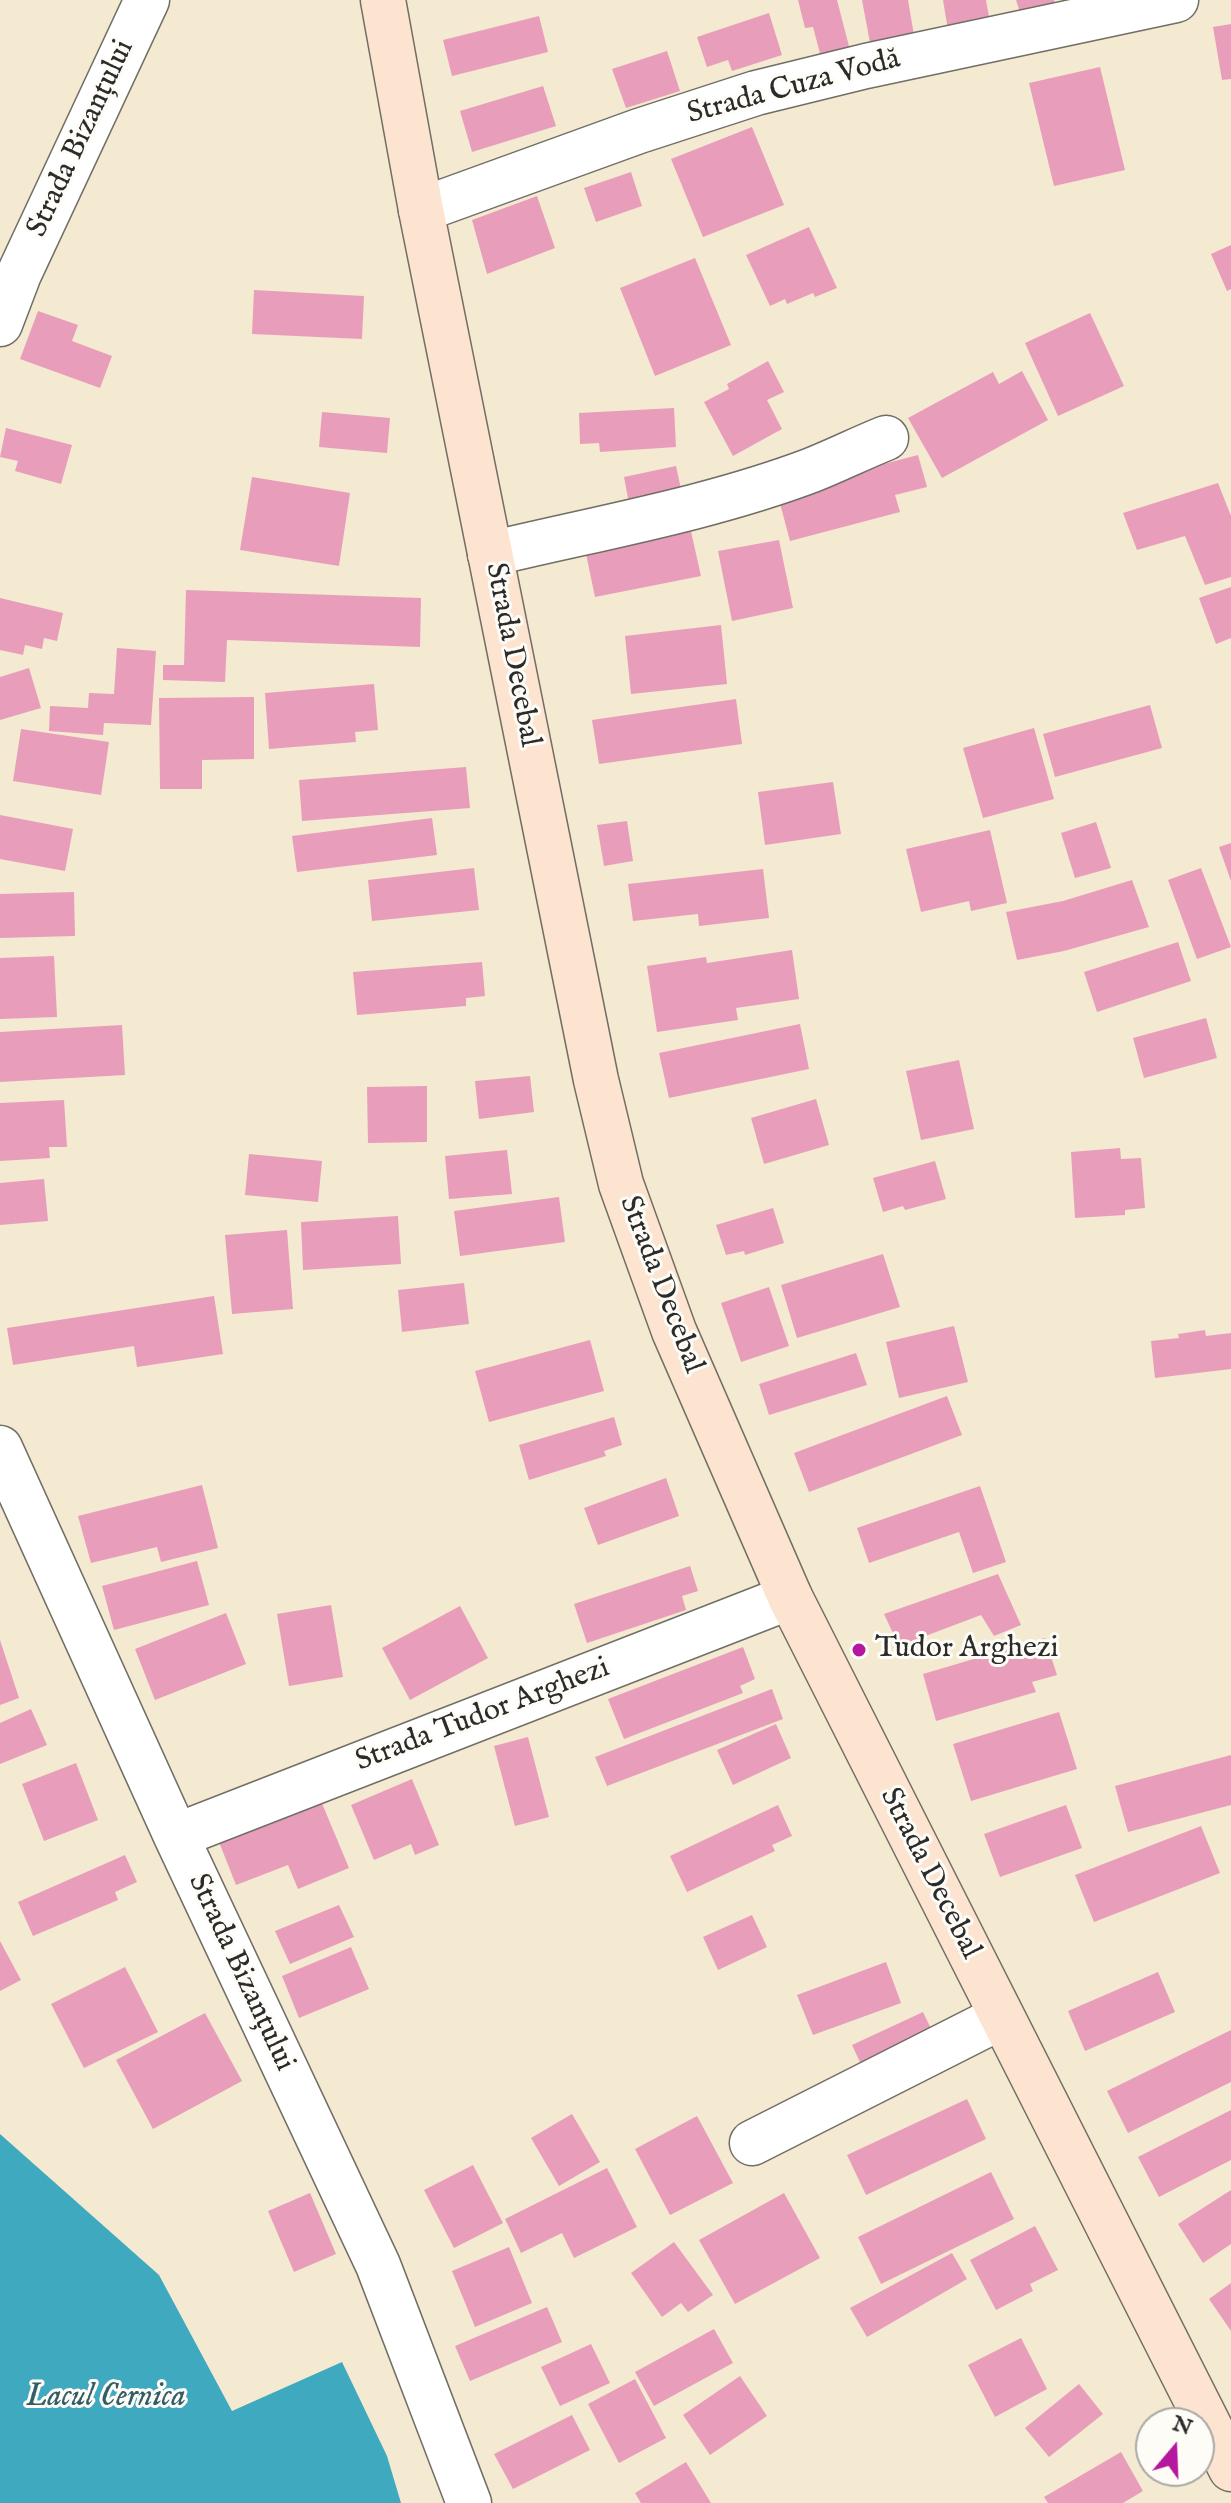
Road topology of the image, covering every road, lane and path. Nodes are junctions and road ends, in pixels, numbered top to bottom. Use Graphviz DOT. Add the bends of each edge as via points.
graph roads {
  1 [pos="147,0"];
  2 [pos="383,0"];
  3 [pos="1176,0"];
  4 [pos="421,210"];
  5 [pos="0,324"];
  6 [pos="886,438"];
  7 [pos="490,554"];
  8 [pos="0,1448"];
  9 [pos="790,1597"];
  10 [pos="176,1836"];
  11 [pos="1001,2017"];
  12 [pos="752,2143"];
  13 [pos="1231,2469"];
  14 [pos="469,2503"];
  1 -- 5 [label="street, Strada Bizanțului"];
  2 -- 4 [label="main road, Strada Decebal"];
  3 -- 4 [label="street, Strada Cuza Vodă" via="756,93"];
  4 -- 7 [label="main road, Strada Decebal"];
  6 -- 7 [label="street" via="812,470 739,493"];
  7 -- 9 [label="main road, Strada Decebal" via="621,1184 674,1331"];
  8 -- 10 [label="street, Strada Bizanțului"];
  9 -- 10 [label="street, Strada Tudor Arghezi"];
  9 -- 11 [label="main road, Strada Decebal"];
  10 -- 14 [label="street, Strada Bizanțului" via="378,2265"];
  11 -- 12 [label="street"];
  11 -- 13 [label="main road, Strada Decebal"];
}
